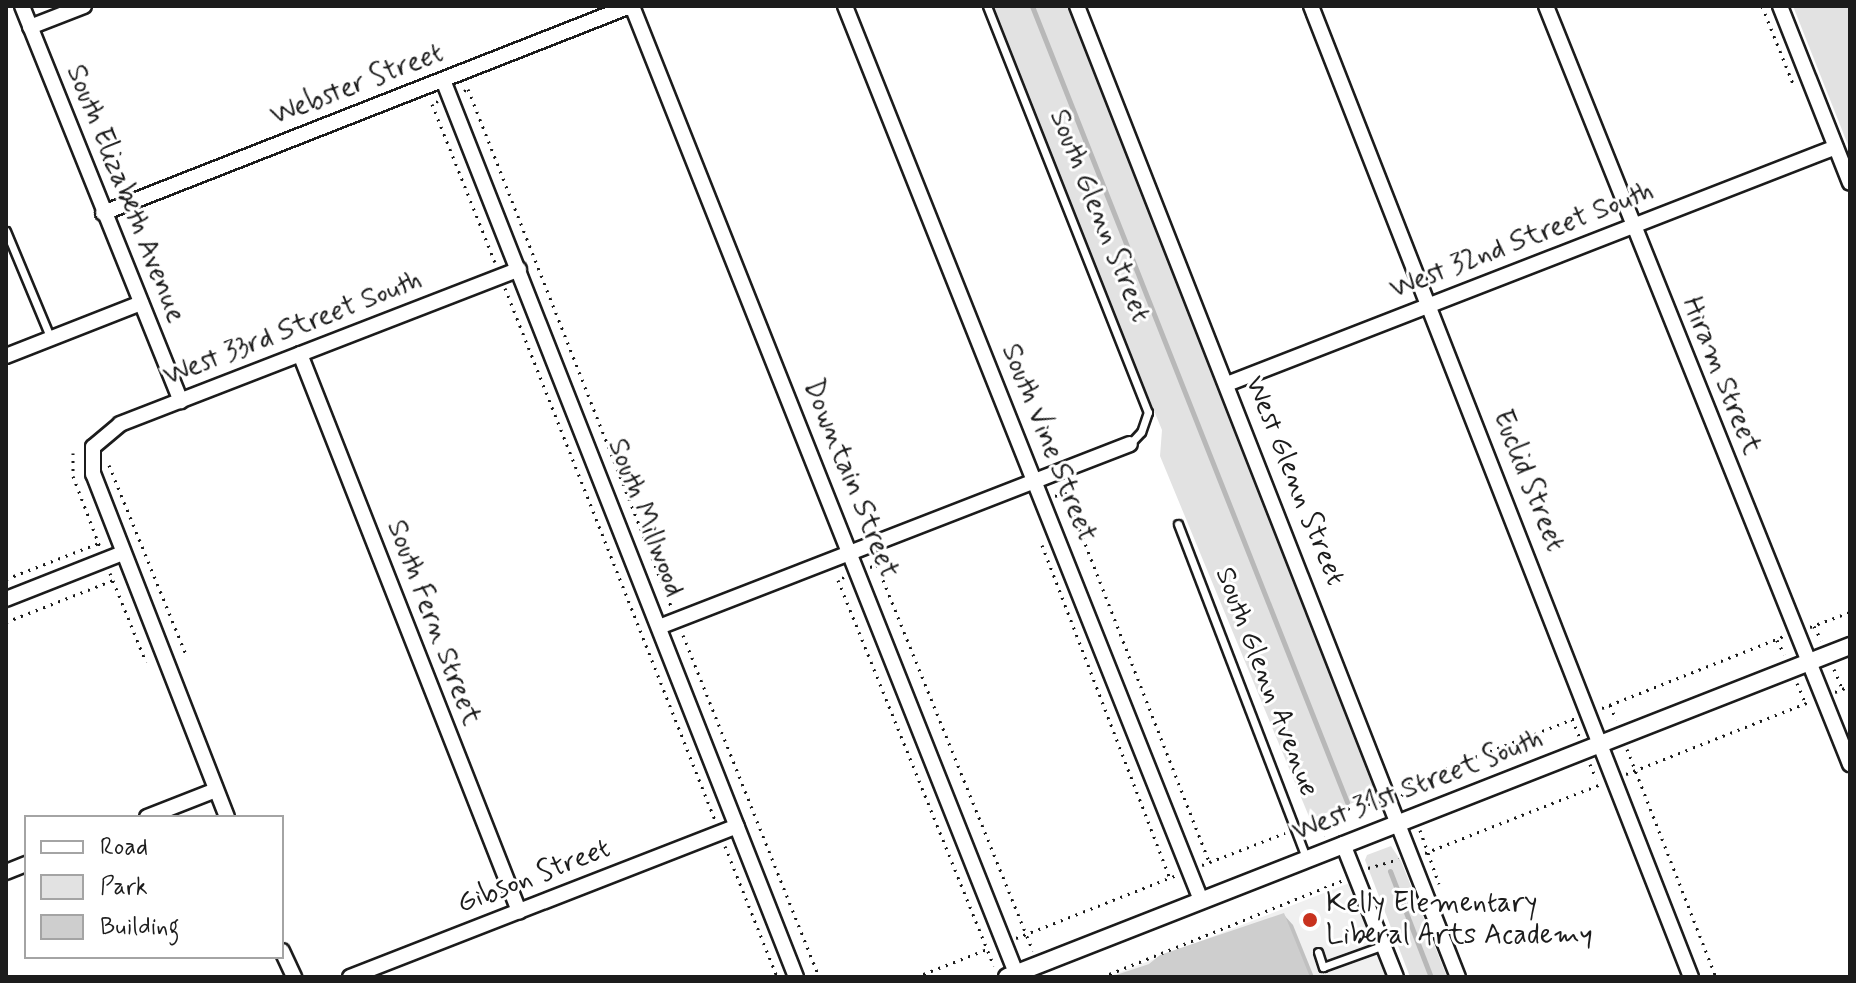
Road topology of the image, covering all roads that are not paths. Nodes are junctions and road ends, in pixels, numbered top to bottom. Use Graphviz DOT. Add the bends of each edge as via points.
graph roads {
  1 [pos="22,6"];
  2 [pos="84,6"];
  3 [pos="631,6"];
  4 [pos="845,6"];
  5 [pos="987,6"];
  6 [pos="1077,6"];
  7 [pos="1311,6"];
  8 [pos="1546,6"];
  9 [pos="1780,6"];
  10 [pos="30,27"];
  11 [pos="443,80"];
  12 [pos="1836,147"];
  13 [pos="1849,179"];
  14 [pos="103,213"];
  15 [pos="1633,226"];
  16 [pos="6,231"];
  17 [pos="519,269"];
  18 [pos="141,303"];
  19 [pos="1430,305"];
  20 [pos="51,339"];
  21 [pos="300,354"];
  22 [pos="6,356"];
  23 [pos="1227,384"];
  24 [pos="181,401"];
  25 [pos="1130,444"];
  26 [pos="1036,480"];
  27 [pos="1178,524"];
  28 [pos="851,552"];
  29 [pos="123,553"];
  30 [pos="6,599"];
  31 [pos="659,627"];
  32 [pos="1850,646"];
  33 [pos="1808,662"];
  34 [pos="1601,743"];
  35 [pos="1850,764"];
  36 [pos="216,790"];
  37 [pos="152,815"];
  38 [pos="226,815"];
  39 [pos="1399,822"];
  40 [pos="737,826"];
  41 [pos="1337,846"];
  42 [pos="1306,858"];
  43 [pos="1201,900"];
  44 [pos="519,911"];
  45 [pos="1384,945"];
  46 [pos="1318,952"];
  47 [pos="284,955"];
  48 [pos="1011,975"];
  49 [pos="294,977"];
  50 [pos="350,977"];
  51 [pos="796,977"];
  52 [pos="1396,977"];
  53 [pos="1458,977"];
  54 [pos="1691,977"];
  1 -- 10 [label="street, South Elizabeth Avenue"];
  2 -- 10 [label="street"];
  3 -- 11 [label="street, Webster Street"];
  3 -- 28 [label="street, Downtain Street"];
  4 -- 26 [label="street, South Vine Street"];
  5 -- 25 [label="lane, South Glenn Street" via="1148,412"];
  6 -- 23 [label="street, West Glenn Street"];
  7 -- 19 [label="street, Euclid Street"];
  8 -- 15 [label="street, Hiram Street"];
  9 -- 12 [label="street"];
  10 -- 14 [label="street, South Elizabeth Avenue"];
  11 -- 14 [label="street, Webster Street"];
  11 -- 17 [label="street, South Millwood"];
  12 -- 13 [label="street"];
  12 -- 15 [label="street, West 32nd Street South"];
  14 -- 18 [label="street, South Elizabeth Avenue"];
  15 -- 19 [label="street, West 32nd Street South"];
  15 -- 33 [label="street, Hiram Street"];
  16 -- 20 [label="lane"];
  17 -- 21 [label="street, West 33rd Street South"];
  17 -- 31 [label="street, South Millwood"];
  18 -- 20 [label="street"];
  18 -- 24 [label="street, South Elizabeth Avenue"];
  19 -- 23 [label="street, West 32nd Street South"];
  19 -- 34 [label="street, Euclid Street"];
  20 -- 22 [label="street"];
  21 -- 24 [label="street, West 33rd Street South"];
  21 -- 44 [label="street, South Fern Street"];
  23 -- 39 [label="street, West Glenn Street"];
  24 -- 29 [label="street, West 33rd Street South" via="107,430 93,447 93,474"];
  25 -- 26 [label="street"];
  26 -- 28 [label="street"];
  26 -- 43 [label="street, South Vine Street"];
  27 -- 42 [label="lane, South Glenn Avenue"];
  28 -- 31 [label="street"];
  28 -- 48 [label="street, Downtain Street"];
  29 -- 30 [label="street"];
  29 -- 36 [label="street"];
  31 -- 40 [label="street, South Millwood"];
  32 -- 33 [label="street, West 31st Street South"];
  33 -- 34 [label="street, West 31st Street South"];
  33 -- 35 [label="street, Hiram Street"];
  34 -- 39 [label="street, West 31st Street South"];
  34 -- 54 [label="street, Euclid Street"];
  36 -- 37 [label="street"];
  36 -- 38 [label="street"];
  39 -- 41 [label="street, West 31st Street South"];
  39 -- 53 [label="street, West Glenn Street"];
  40 -- 44 [label="street, Gibson Street"];
  40 -- 51 [label="street, South Millwood"];
  41 -- 42 [label="street, West 31st Street South"];
  41 -- 45 [label="street"];
  42 -- 43 [label="street, West 31st Street South"];
  43 -- 48 [label="street, West 31st Street South"];
  44 -- 50 [label="street, Gibson Street"];
  45 -- 46 [label="lane" via="1323,967"];
  45 -- 52 [label="street"];
  47 -- 49 [label="street"];
}
